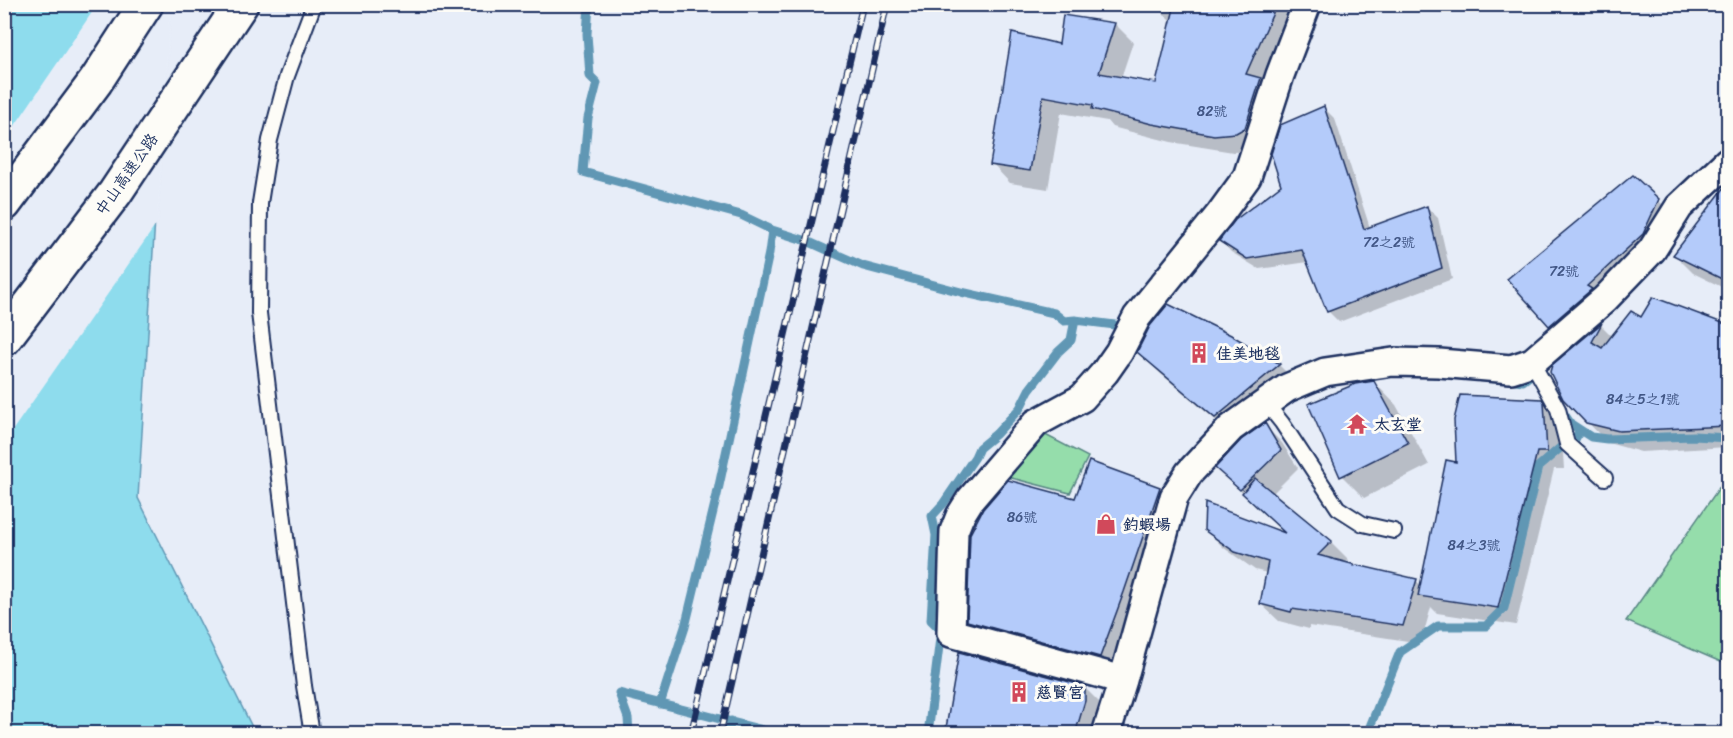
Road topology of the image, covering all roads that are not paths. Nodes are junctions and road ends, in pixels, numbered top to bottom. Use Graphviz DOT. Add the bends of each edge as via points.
graph roads {
  1 [pos="146,4"];
  2 [pos="241,4"];
  3 [pos="314,4"];
  4 [pos="1307,4"];
  5 [pos="1728,161"];
  6 [pos="4,204"];
  7 [pos="4,339"];
  8 [pos="1533,362"];
  9 [pos="1266,403"];
  10 [pos="1605,478"];
  11 [pos="1394,531"];
  12 [pos="1123,680"];
  13 [pos="312,734"];
  14 [pos="1106,734"];
  1 -- 6 [label="highway" via="96,81"];
  2 -- 7 [label="highway, 中山高速公路" via="115,193"];
  3 -- 13 [label="lane" via="287,76 270,140 260,203 259,302 272,434"];
  4 -- 12 [label="street" via="1247,177 1137,318 1105,372 1082,398 1036,423 969,500 954,531 951,633"];
  5 -- 8 [label="street" via="1679,207 1652,250 1605,299"];
  8 -- 9 [label="street" via="1511,369 1393,362 1325,372 1287,388"];
  8 -- 10 [label="lane" via="1558,409 1567,444"];
  9 -- 11 [label="lane" via="1338,508 1363,524"];
  9 -- 12 [label="street" via="1231,428 1189,473 1174,498"];
  12 -- 14 [label="street"];
}
